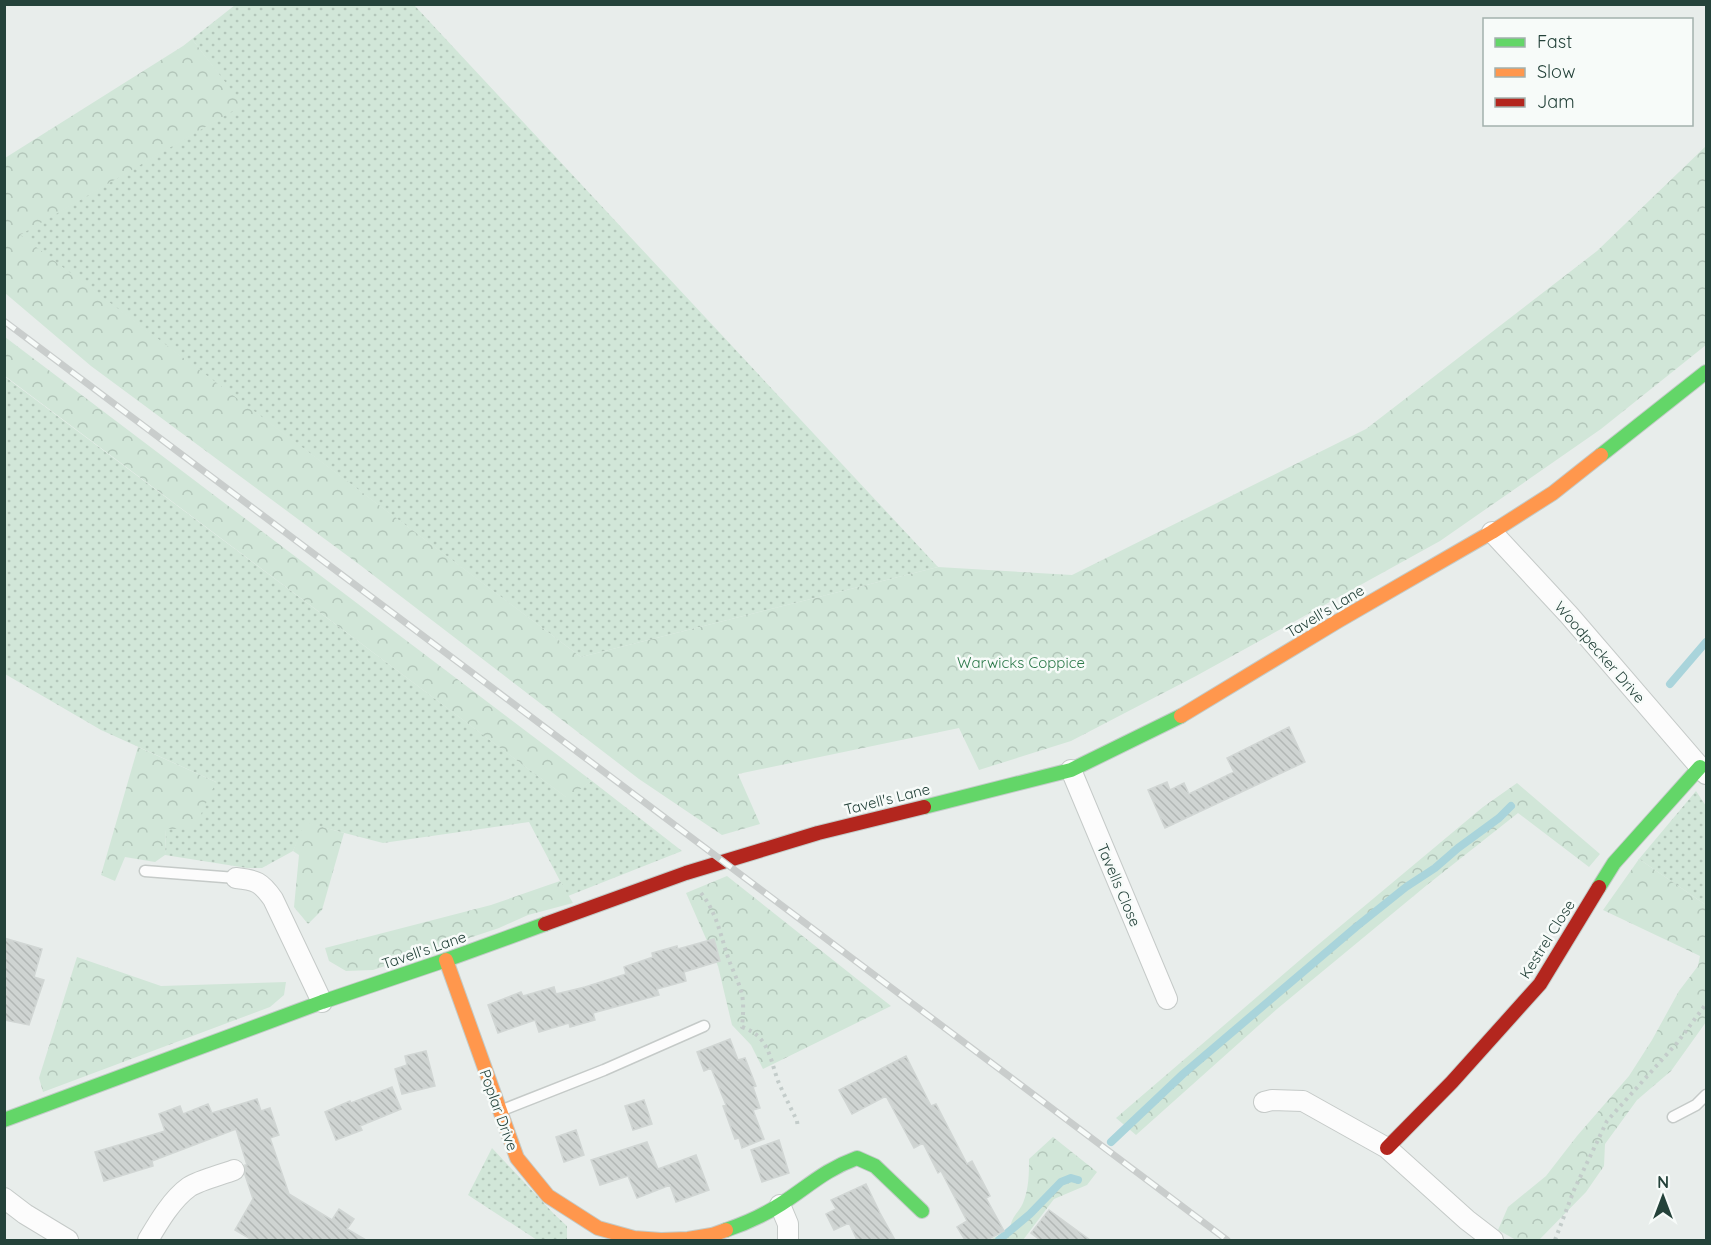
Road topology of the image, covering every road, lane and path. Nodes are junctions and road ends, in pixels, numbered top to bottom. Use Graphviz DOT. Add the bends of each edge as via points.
graph roads {
  1 [pos="1707,372"];
  2 [pos="1492,532"];
  3 [pos="1071,770"];
  4 [pos="1703,771"];
  5 [pos="145,871"];
  6 [pos="686,873"];
  7 [pos="236,878"];
  8 [pos="446,960"];
  9 [pos="1167,999"];
  10 [pos="322,1002"];
  11 [pos="1707,1004"];
  12 [pos="704,1026"];
  13 [pos="1707,1095"];
  14 [pos="1264,1102"];
  15 [pos="500,1111"];
  16 [pos="1673,1117"];
  17 [pos="4,1120"];
  18 [pos="798,1128"];
  19 [pos="1387,1148"];
  20 [pos="234,1170"];
  21 [pos="4,1197"];
  22 [pos="780,1205"];
  23 [pos="922,1211"];
  24 [pos="594,1234"];
  25 [pos="68,1240"];
  26 [pos="148,1240"];
  27 [pos="788,1240"];
  28 [pos="1493,1240"];
  29 [pos="1555,1240"];
  1 -- 2 [label="street, Tavell's Lane" via="1553,493"];
  2 -- 3 [label="street, Tavell's Lane" via="1191,711"];
  2 -- 4 [label="street, Woodpecker Drive"];
  3 -- 6 [label="street, Tavell's Lane" via="818,833"];
  3 -- 9 [label="street, Tavells Close"];
  4 -- 19 [label="street, Kestrel Close" via="1614,862 1540,984"];
  5 -- 7 [label="lane"];
  6 -- 8 [label="street, Tavell's Lane"];
  6 -- 18 [label="path" via="716,918 741,992 742,1028 751,1030 767,1049"];
  7 -- 10 [label="street" via="262,884 273,898"];
  8 -- 10 [label="street, Tavell's Lane"];
  8 -- 15 [label="street, Poplar Drive"];
  10 -- 17 [label="street, Tavell's Lane"];
  11 -- 29 [label="path" via="1677,1044 1607,1121"];
  12 -- 15 [label="lane"];
  13 -- 16 [label="lane"];
  14 -- 19 [label="street" via="1303,1101"];
  15 -- 24 [label="street, Poplar Drive" via="517,1158 548,1196"];
  19 -- 28 [label="street"];
  20 -- 26 [label="street" via="190,1186"];
  21 -- 25 [label="street"];
  22 -- 23 [label="street, Poplar Drive" via="819,1176 857,1158 875,1166"];
  22 -- 24 [label="street, Poplar Drive" via="738,1226 688,1239"];
  22 -- 27 [label="street" via="788,1224"];
}
